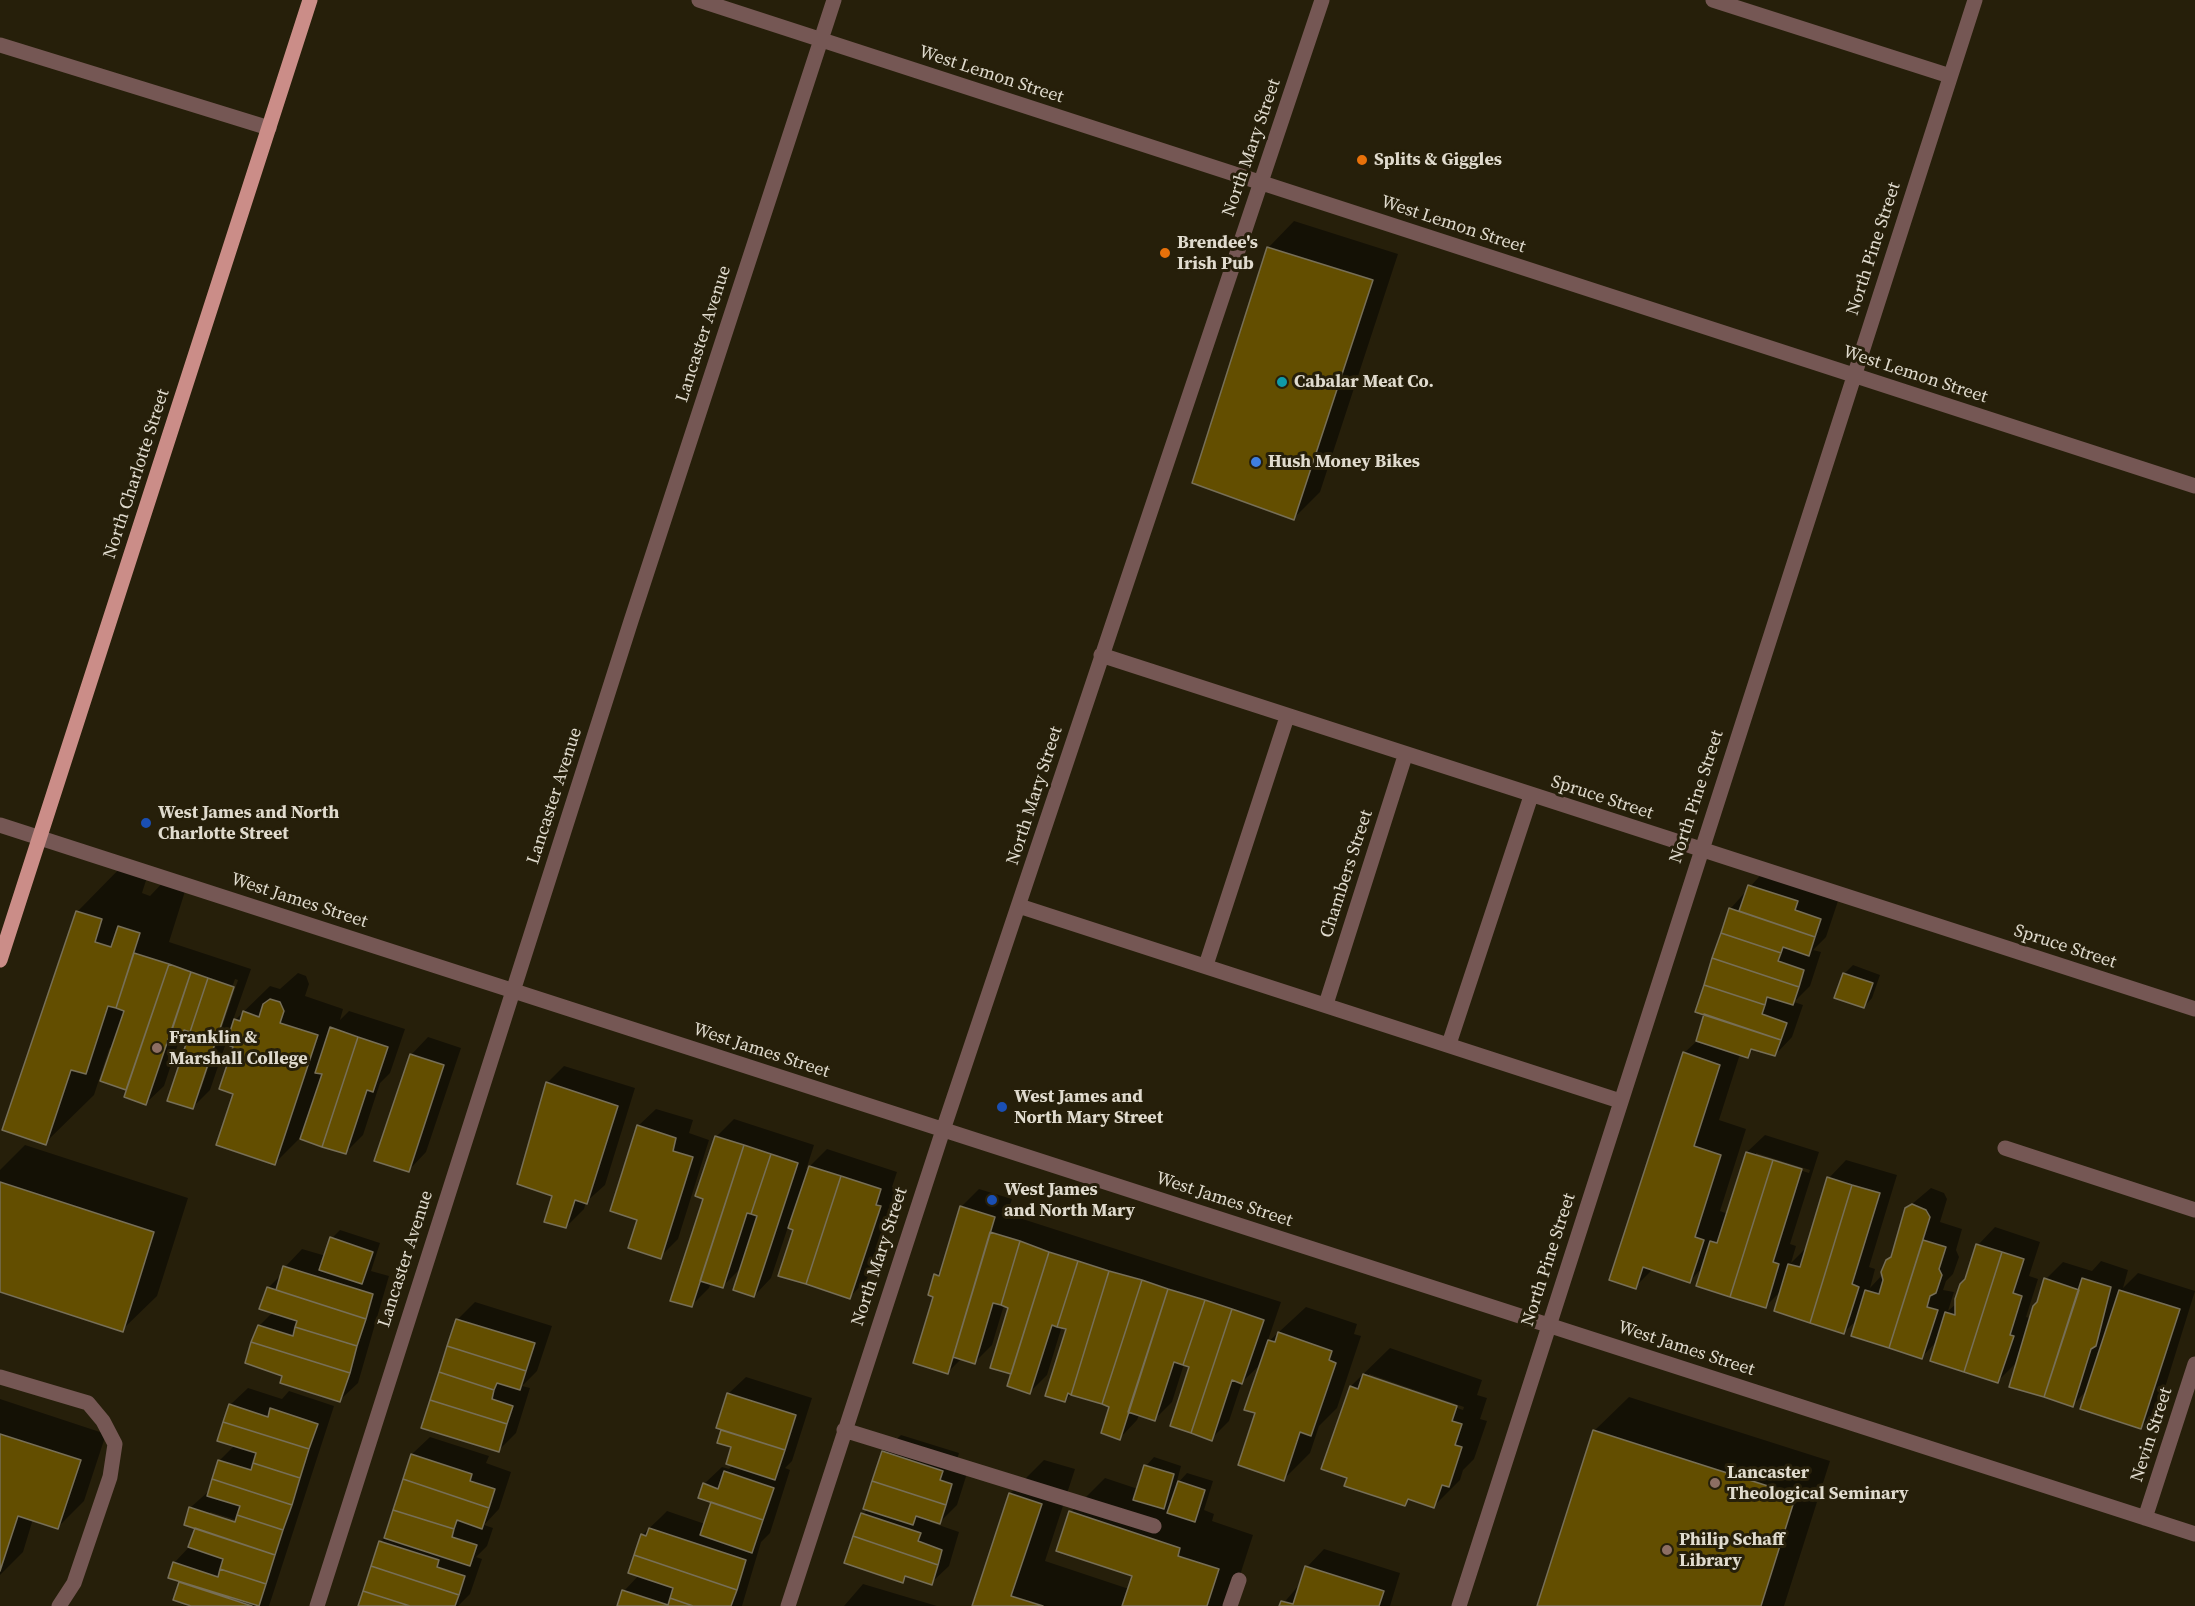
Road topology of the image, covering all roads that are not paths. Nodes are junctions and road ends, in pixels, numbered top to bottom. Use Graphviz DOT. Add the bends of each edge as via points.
graph roads {
  1 [pos="310,0"];
  2 [pos="699,0"];
  3 [pos="834,0"];
  4 [pos="1322,0"];
  5 [pos="1713,0"];
  6 [pos="1975,0"];
  7 [pos="821,40"];
  8 [pos="0,45"];
  9 [pos="1950,76"];
  10 [pos="268,128"];
  11 [pos="1260,183"];
  12 [pos="1854,376"];
  13 [pos="2195,486"];
  14 [pos="1101,656"];
  15 [pos="1287,717"];
  16 [pos="1405,756"];
  17 [pos="1531,796"];
  18 [pos="0,825"];
  19 [pos="40,838"];
  20 [pos="1700,849"];
  21 [pos="1019,906"];
  22 [pos="0,960"];
  23 [pos="1206,965"];
  24 [pos="513,991"];
  25 [pos="1326,1004"];
  26 [pos="2195,1009"];
  27 [pos="1449,1044"];
  28 [pos="1620,1101"];
  29 [pos="943,1130"];
  30 [pos="2005,1148"];
  31 [pos="2195,1210"];
  32 [pos="1549,1326"];
  33 [pos="2195,1364"];
  34 [pos="0,1377"];
  35 [pos="844,1430"];
  36 [pos="2145,1518"];
  37 [pos="1155,1526"];
  38 [pos="2195,1534"];
  39 [pos="1239,1580"];
  40 [pos="59,1606"];
  41 [pos="317,1606"];
  42 [pos="788,1606"];
  43 [pos="1230,1606"];
  44 [pos="1459,1606"];
  1 -- 10 [label="main road, North Charlotte Street"];
  2 -- 7 [label="street, West Lemon Street"];
  3 -- 7 [label="street, Lancaster Avenue"];
  4 -- 11 [label="street, North Mary Street"];
  5 -- 9 [label="street"];
  6 -- 9 [label="street, North Pine Street"];
  7 -- 11 [label="street, West Lemon Street"];
  7 -- 24 [label="street, Lancaster Avenue"];
  8 -- 10 [label="street"];
  9 -- 12 [label="street, North Pine Street"];
  10 -- 19 [label="main road, North Charlotte Street"];
  11 -- 12 [label="street, West Lemon Street"];
  11 -- 14 [label="street, North Mary Street"];
  12 -- 13 [label="street, West Lemon Street"];
  12 -- 20 [label="street, North Pine Street"];
  14 -- 15 [label="street, Spruce Street"];
  14 -- 21 [label="street, North Mary Street"];
  15 -- 16 [label="street, Spruce Street"];
  15 -- 23 [label="street"];
  16 -- 17 [label="street, Spruce Street"];
  16 -- 25 [label="street, Chambers Street"];
  17 -- 20 [label="street, Spruce Street"];
  17 -- 27 [label="street"];
  18 -- 19 [label="street, West James Street"];
  19 -- 22 [label="main road, North Charlotte Street"];
  19 -- 24 [label="street, West James Street"];
  20 -- 26 [label="street, Spruce Street"];
  20 -- 28 [label="street, North Pine Street"];
  21 -- 23 [label="street"];
  21 -- 29 [label="street, North Mary Street"];
  23 -- 25 [label="street"];
  24 -- 29 [label="street, West James Street"];
  24 -- 41 [label="street, Lancaster Avenue"];
  25 -- 27 [label="street"];
  27 -- 28 [label="street"];
  28 -- 32 [label="street, North Pine Street"];
  29 -- 32 [label="street, West James Street"];
  29 -- 35 [label="street, North Mary Street"];
  30 -- 31 [label="street"];
  32 -- 36 [label="street, West James Street"];
  32 -- 44 [label="street, North Pine Street"];
  33 -- 36 [label="street, Nevin Street"];
  34 -- 40 [label="street" via="88,1403 115,1444 111,1477 74,1583"];
  35 -- 37 [label="street"];
  35 -- 42 [label="street, North Mary Street"];
  36 -- 38 [label="street, West James Street"];
  39 -- 43 [label="street"];
}
